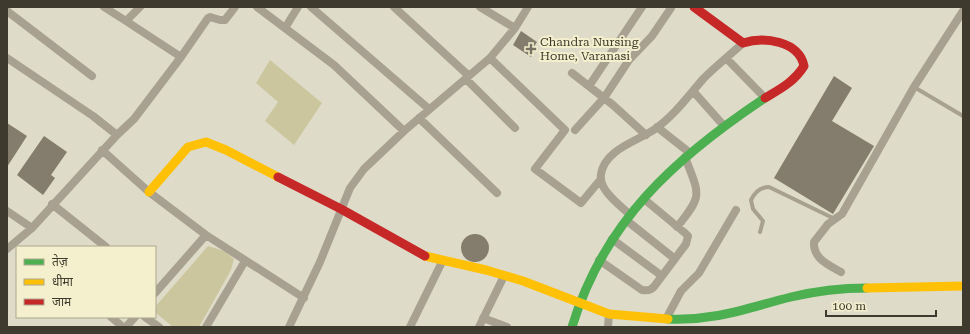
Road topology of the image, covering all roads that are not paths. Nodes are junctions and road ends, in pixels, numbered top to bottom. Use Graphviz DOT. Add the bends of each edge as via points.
graph roads {
  1 [pos="104,7"];
  2 [pos="140,7"];
  3 [pos="235,7"];
  4 [pos="257,7"];
  5 [pos="298,7"];
  6 [pos="311,7"];
  7 [pos="394,7"];
  8 [pos="480,7"];
  9 [pos="528,7"];
  10 [pos="642,7"];
  11 [pos="694,7"];
  12 [pos="671,8"];
  13 [pos="7,11"];
  14 [pos="962,16"];
  15 [pos="126,21"];
  16 [pos="285,28"];
  17 [pos="515,28"];
  18 [pos="743,43"];
  19 [pos="181,57"];
  20 [pos="7,58"];
  21 [pos="490,58"];
  22 [pos="727,59"];
  23 [pos="572,73"];
  24 [pos="92,76"];
  25 [pos="467,78"];
  26 [pos="589,86"];
  27 [pos="914,88"];
  28 [pos="692,91"];
  29 [pos="604,98"];
  30 [pos="765,98"];
  31 [pos="429,109"];
  32 [pos="963,116"];
  33 [pos="419,118"];
  34 [pos="724,126"];
  35 [pos="515,128"];
  36 [pos="657,128"];
  37 [pos="575,130"];
  38 [pos="404,131"];
  39 [pos="117,135"];
  40 [pos="646,135"];
  41 [pos="102,150"];
  42 [pos="687,155"];
  43 [pos="601,179"];
  44 [pos="149,192"];
  45 [pos="497,193"];
  46 [pos="644,199"];
  47 [pos="52,204"];
  48 [pos="341,209"];
  49 [pos="736,210"];
  50 [pos="7,212"];
  51 [pos="628,218"];
  52 [pos="835,219"];
  53 [pos="677,227"];
  54 [pos="32,228"];
  55 [pos="760,232"];
  56 [pos="206,235"];
  57 [pos="612,239"];
  58 [pos="105,246"];
  59 [pos="7,249"];
  60 [pos="675,259"];
  61 [pos="599,260"];
  62 [pos="245,261"];
  63 [pos="442,262"];
  64 [pos="841,272"];
  65 [pos="504,276"];
  66 [pos="662,276"];
  67 [pos="963,286"];
  68 [pos="156,290"];
  69 [pos="304,298"];
  70 [pos="580,303"];
  71 [pos="609,314"];
  72 [pos="112,318"];
  73 [pos="134,318"];
  74 [pos="146,318"];
  75 [pos="483,318"];
  76 [pos="666,319"];
  77 [pos="609,326"];
  78 [pos="123,327"];
  79 [pos="126,327"];
  80 [pos="159,327"];
  81 [pos="206,327"];
  82 [pos="289,327"];
  83 [pos="410,327"];
  84 [pos="479,327"];
  85 [pos="507,327"];
  86 [pos="572,327"];
  1 -- 15 [label="street"];
  2 -- 15 [label="street"];
  3 -- 19 [label="street" via="225,20 208,18"];
  4 -- 16 [label="street"];
  5 -- 16 [label="street"];
  6 -- 31 [label="street"];
  7 -- 25 [label="street"];
  8 -- 17 [label="street"];
  9 -- 17 [label="street"];
  10 -- 26 [label="street"];
  11 -- 18 [label="street"];
  12 -- 29 [label="street" via="652,36 628,60"];
  13 -- 24 [label="street"];
  14 -- 27 [label="street"];
  15 -- 19 [label="street"];
  16 -- 38 [label="street" via="334,65"];
  17 -- 21 [label="street"];
  18 -- 22 [label="street"];
  18 -- 30 [label="street" via="757,39 784,45 794,49 802,57 804,66 796,78"];
  19 -- 39 [label="street" via="134,119"];
  20 -- 39 [label="street" via="88,112"];
  21 -- 25 [label="street"];
  21 -- 43 [label="street" via="565,130 535,169 581,203"];
  22 -- 28 [label="street"];
  22 -- 30 [label="street"];
  23 -- 26 [label="street"];
  25 -- 31 [label="street"];
  25 -- 35 [label="street"];
  26 -- 29 [label="street"];
  27 -- 32 [label="lane"];
  27 -- 52 [label="street" via="861,183 842,214"];
  28 -- 34 [label="street"];
  28 -- 36 [label="street"];
  29 -- 37 [label="street"];
  29 -- 40 [label="street"];
  30 -- 34 [label="street"];
  31 -- 33 [label="street"];
  33 -- 38 [label="street"];
  33 -- 45 [label="street"];
  34 -- 42 [label="street"];
  36 -- 40 [label="street"];
  36 -- 42 [label="street"];
  38 -- 48 [label="street" via="364,169 350,188"];
  39 -- 41 [label="street"];
  40 -- 43 [label="street" via="626,144 610,158 600,174"];
  41 -- 44 [label="street"];
  41 -- 47 [label="street"];
  42 -- 46 [label="street"];
  42 -- 53 [label="street" via="697,196"];
  43 -- 51 [label="street" via="605,190"];
  44 -- 48 [label="street" via="188,147 206,142"];
  44 -- 56 [label="street"];
  46 -- 51 [label="street"];
  46 -- 53 [label="street"];
  47 -- 54 [label="street"];
  47 -- 58 [label="street"];
  48 -- 63 [label="street" via="417,253"];
  48 -- 69 [label="street"];
  49 -- 76 [label="street" via="699,273 685,286"];
  50 -- 54 [label="street"];
  51 -- 57 [label="street"];
  51 -- 60 [label="street"];
  52 -- 55 [label="lane" via="769,187 764,187 758,190 751,200 753,209 763,221"];
  52 -- 64 [label="street" via="821,231 814,242 814,249 822,261"];
  53 -- 60 [label="street" via="685,233 688,241"];
  54 -- 59 [label="street"];
  56 -- 62 [label="street"];
  56 -- 68 [label="street"];
  57 -- 61 [label="street"];
  57 -- 66 [label="street"];
  60 -- 66 [label="street"];
  61 -- 66 [label="street" via="642,290 652,290"];
  61 -- 70 [label="street"];
  62 -- 69 [label="street"];
  62 -- 81 [label="street"];
  63 -- 65 [label="street"];
  63 -- 83 [label="street"];
  65 -- 70 [label="street" via="542,287"];
  65 -- 75 [label="street"];
  67 -- 76 [label="street" via="846,288 792,297 728,315 689,320"];
  69 -- 82 [label="street"];
  70 -- 71 [label="street"];
  70 -- 86 [label="street"];
  71 -- 76 [label="street"];
  71 -- 77 [label="street"];
  72 -- 78 [label="street"];
  73 -- 79 [label="street"];
  74 -- 80 [label="street"];
  75 -- 84 [label="street"];
  75 -- 85 [label="street"];
}
